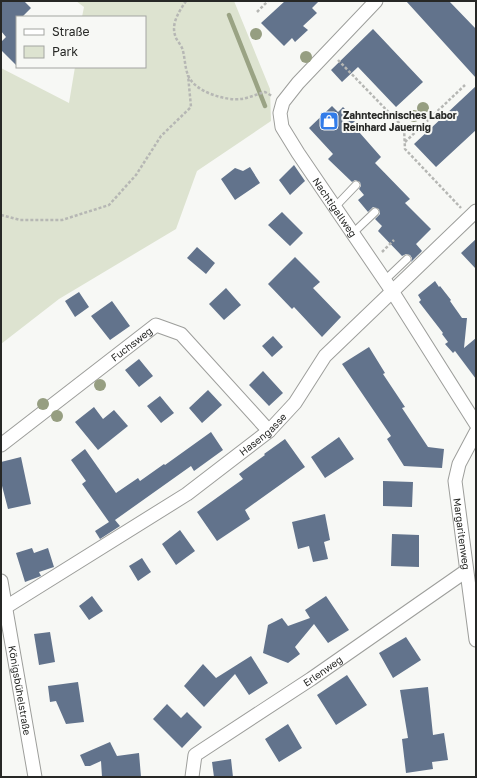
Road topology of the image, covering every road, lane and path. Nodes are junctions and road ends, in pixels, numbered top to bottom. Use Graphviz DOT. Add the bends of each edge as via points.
graph roads {
  1 [pos="186,1"];
  2 [pos="267,1"];
  3 [pos="376,1"];
  4 [pos="257,12"];
  5 [pos="330,51"];
  6 [pos="188,75"];
  7 [pos="465,85"];
  8 [pos="265,92"];
  9 [pos="405,142"];
  10 [pos="356,186"];
  11 [pos="335,207"];
  12 [pos="375,212"];
  13 [pos="473,214"];
  14 [pos="1,215"];
  15 [pos="353,233"];
  16 [pos="407,259"];
  17 [pos="389,285"];
  18 [pos="476,424"];
  19 [pos="269,431"];
  20 [pos="476,432"];
  21 [pos="1,445"];
  22 [pos="470,556"];
  23 [pos="466,571"];
  24 [pos="1,581"];
  25 [pos="6,607"];
  26 [pos="476,640"];
  27 [pos="35,777"];
  28 [pos="192,777"];
  1 -- 6 [label="path" via="175,19 174,29 183,50"];
  2 -- 4 [label="path"];
  3 -- 5 [label="street, Nachtigallweg"];
  5 -- 9 [label="path" via="404,128"];
  5 -- 11 [label="street, Nachtigallweg" via="298,83 283,102 280,113 282,127"];
  6 -- 8 [label="path" via="214,96 243,99"];
  6 -- 14 [label="path" via="191,107 161,136 136,176 109,205 62,220 20,220"];
  7 -- 9 [label="path"];
  9 -- 13 [label="path" via="405,149"];
  10 -- 11 [label="lane"];
  11 -- 15 [label="street, Nachtigallweg"];
  12 -- 15 [label="lane"];
  13 -- 17 [label="street, Hasengasse"];
  15 -- 17 [label="street, Nachtigallweg"];
  16 -- 17 [label="lane"];
  17 -- 18 [label="street, Nachtigallweg"];
  17 -- 19 [label="street, Hasengasse" via="325,356 294,403"];
  19 -- 21 [label="street, Fuchsweg" via="181,334 156,325"];
  19 -- 25 [label="street, Hasengasse" via="187,494"];
  20 -- 22 [label="street, Margaritenweg" via="459,464 455,481"];
  22 -- 23 [label="street, Margaritenweg"];
  23 -- 26 [label="street, Margaritenweg"];
  23 -- 28 [label="street, Erlenweg" via="311,680 195,755"];
  24 -- 25 [label="street, Königsbühelstraße"];
  25 -- 27 [label="street, Königsbühelstraße"];
}
